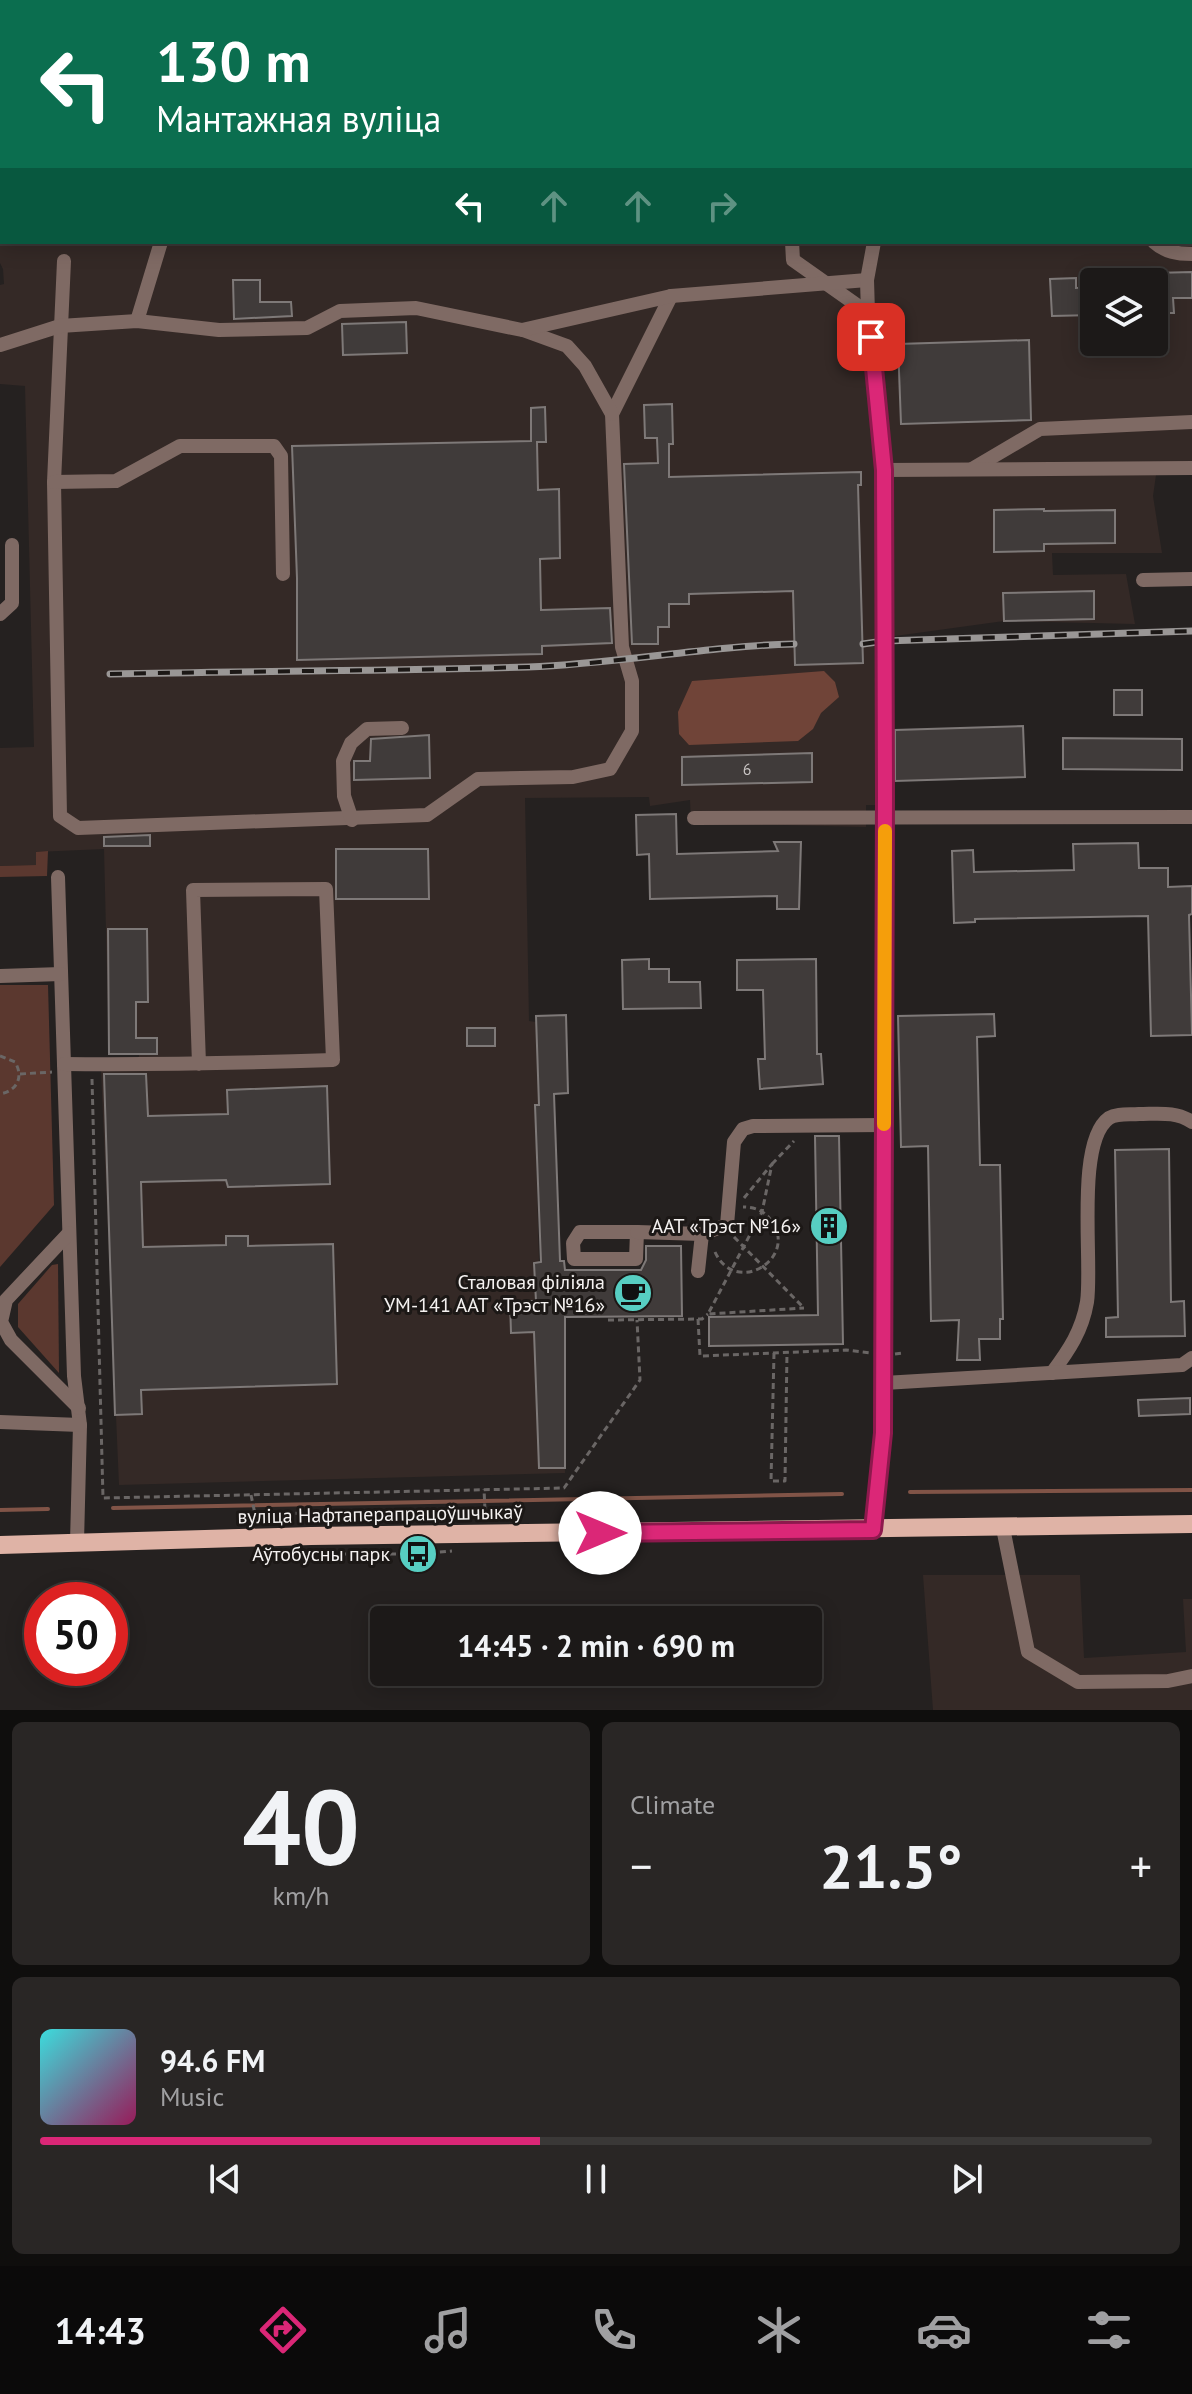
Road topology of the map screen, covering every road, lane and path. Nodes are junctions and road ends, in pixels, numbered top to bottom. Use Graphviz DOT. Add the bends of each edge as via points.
graph roads {
  1 [pos="160,244"];
  2 [pos="792,244"];
  3 [pos="874,244"];
  4 [pos="1156,244"];
  5 [pos="1192,254"];
  6 [pos="64,261"];
  7 [pos="867,280"];
  8 [pos="829,285"];
  9 [pos="671,296"];
  10 [pos="868,313"];
  11 [pos="137,321"];
  12 [pos="60,326"];
  13 [pos="522,330"];
  14 [pos="0,345"];
  15 [pos="612,414"];
  16 [pos="1192,422"];
  17 [pos="1192,468"];
  18 [pos="884,470"];
  19 [pos="970,470"];
  20 [pos="54,482"];
  21 [pos="12,545"];
  22 [pos="283,574"];
  23 [pos="1192,579"];
  24 [pos="1143,580"];
  25 [pos="0,614"];
  26 [pos="402,728"];
  27 [pos="1192,817"];
  28 [pos="694,818"];
  29 [pos="885,819"];
  30 [pos="352,820"];
  31 [pos="58,877"];
  32 [pos="61,974"];
  33 [pos="0,976"];
  34 [pos="0,1056"];
  35 [pos="199,1064"];
  36 [pos="91,1065"];
  37 [pos="64,1068"];
  38 [pos="19,1074"];
  39 [pos="0,1094"];
  40 [pos="1192,1122"];
  41 [pos="884,1125"];
  42 [pos="808,1126"];
  43 [pos="772,1164"];
  44 [pos="762,1212"];
  45 [pos="734,1227"];
  46 [pos="637,1232"];
  47 [pos="69,1233"];
  48 [pos="702,1234"];
  49 [pos="723,1237"];
  50 [pos="734,1237"];
  51 [pos="744,1247"];
  52 [pos="713,1248"];
  53 [pos="763,1267"];
  54 [pos="698,1271"];
  55 [pos="708,1314"];
  56 [pos="698,1319"];
  57 [pos="608,1320"];
  58 [pos="637,1320"];
  59 [pos="787,1352"];
  60 [pos="774,1353"];
  61 [pos="904,1353"];
  62 [pos="884,1355"];
  63 [pos="1192,1358"];
  64 [pos="1052,1373"];
  65 [pos="884,1383"];
  66 [pos="79,1408"];
  67 [pos="0,1422"];
  68 [pos="80,1425"];
  69 [pos="484,1489"];
  70 [pos="251,1495"];
  71 [pos="1192,1524"];
  72 [pos="1003,1528"];
  73 [pos="873,1530"];
  74 [pos="77,1542"];
  75 [pos="0,1545"];
  76 [pos="1192,1676"];
  1 -- 11 [label="street"];
  2 -- 8 [label="street" via="793,260"];
  3 -- 7 [label="street"];
  4 -- 5 [label="street"];
  6 -- 12 [label="street"];
  7 -- 8 [label="street"];
  7 -- 10 [label="street"];
  8 -- 9 [label="street"];
  8 -- 10 [label="street"];
  9 -- 13 [label="street"];
  9 -- 15 [label="street"];
  10 -- 18 [label="street"];
  11 -- 12 [label="street"];
  11 -- 13 [label="street" via="219,330 307,328 340,311 416,308"];
  12 -- 14 [label="street"];
  12 -- 20 [label="street"];
  13 -- 15 [label="street" via="567,346"];
  15 -- 30 [label="street" via="622,647 632,681 632,731 610,769 573,777 478,779 427,815"];
  16 -- 19 [label="street" via="1040,429"];
  17 -- 19 [label="street"];
  18 -- 19 [label="street"];
  18 -- 29 [label="street"];
  20 -- 22 [label="street" via="116,481 180,446 274,446 281,456"];
  20 -- 30 [label="street" via="60,816 78,828"];
  21 -- 25 [label="street" via="12,603"];
  23 -- 24 [label="street"];
  26 -- 30 [label="street" via="367,729 351,743 343,761 344,796"];
  27 -- 29 [label="street"];
  28 -- 29 [label="street"];
  29 -- 41 [label="street"];
  31 -- 32 [label="street"];
  32 -- 33 [label="street"];
  32 -- 37 [label="street"];
  34 -- 38 [label="path" via="15,1062"];
  35 -- 35 [label="street" via="333,1060 326,889 193,890"];
  35 -- 36 [label="street"];
  36 -- 37 [label="street"];
  36 -- 70 [label="path" via="103,1498"];
  37 -- 38 [label="path"];
  37 -- 47 [label="street"];
  38 -- 39 [label="path" via="12,1090"];
  40 -- 64 [label="street" via="1165,1113 1112,1115 1102,1125 1086,1203 1088,1300 1080,1334"];
  41 -- 42 [label="street"];
  41 -- 62 [label="street"];
  42 -- 43 [label="path"];
  42 -- 48 [label="street" via="743,1129 734,1142 727,1225"];
  43 -- 44 [label="path"];
  43 -- 44 [label="path" via="736,1208"];
  44 -- 51 [label="path"];
  44 -- 53 [label="path" via="773,1223 778,1244"];
  45 -- 50 [label="path"];
  46 -- 48 [label="street"];
  47 -- 66 [label="street"];
  47 -- 66 [label="street" via="6,1300 1,1322 11,1340"];
  48 -- 54 [label="street"];
  49 -- 50 [label="path"];
  50 -- 51 [label="path"];
  51 -- 53 [label="path"];
  51 -- 55 [label="path"];
  52 -- 53 [label="path" via="736,1271"];
  53 -- 55 [label="path" via="804,1308"];
  55 -- 56 [label="path"];
  56 -- 58 [label="path"];
  56 -- 60 [label="path" via="700,1356"];
  57 -- 58 [label="path"];
  58 -- 69 [label="path" via="640,1380 564,1488"];
  59 -- 60 [label="path"];
  59 -- 60 [label="path" via="785,1481 771,1481"];
  59 -- 62 [label="path"];
  61 -- 62 [label="path"];
  62 -- 65 [label="street"];
  63 -- 64 [label="street" via="1182,1365"];
  64 -- 65 [label="street"];
  65 -- 73 [label="street"];
  66 -- 68 [label="street"];
  67 -- 68 [label="street"];
  68 -- 74 [label="street"];
  69 -- 70 [label="path"];
  69 -- 70 [label="path" via="485,1510 255,1514"];
  71 -- 72 [label="main road, вуліца Нафтаперапрацоўшчыкаў"];
  72 -- 73 [label="main road, вуліца Нафтаперапрацоўшчыкаў"];
  72 -- 76 [label="street" via="1028,1652 1078,1682"];
  73 -- 74 [label="main road, вуліца Нафтаперапрацоўшчыкаў"];
  74 -- 75 [label="main road, вуліца Нафтаперапрацоўшчыкаў"];
}
